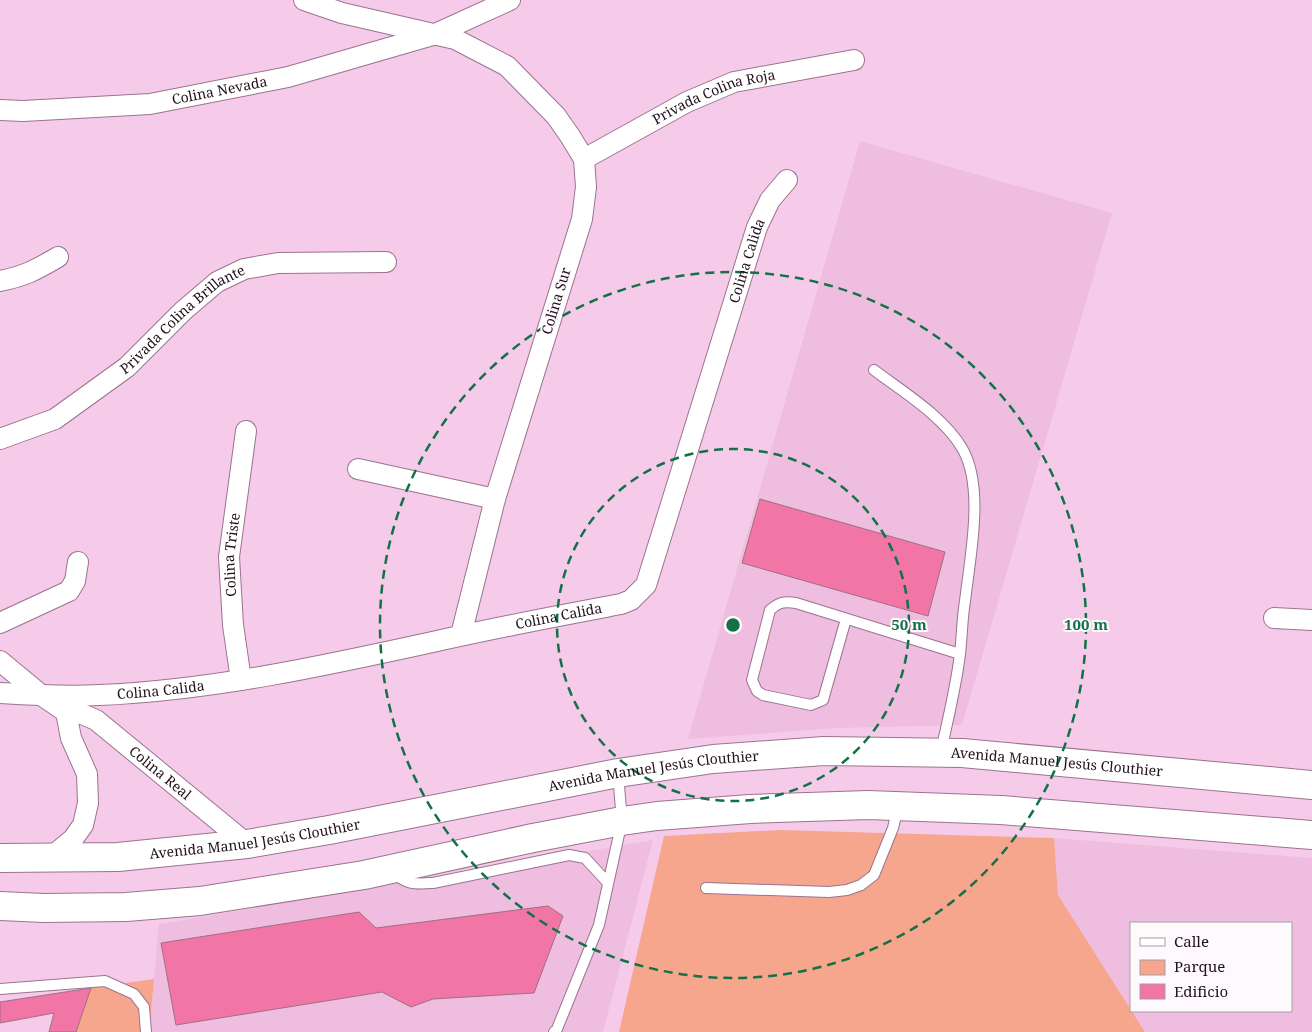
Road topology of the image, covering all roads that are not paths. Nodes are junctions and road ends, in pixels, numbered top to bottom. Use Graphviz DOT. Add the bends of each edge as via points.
graph roads {
  1 [pos="304,0"];
  2 [pos="510,0"];
  3 [pos="433,35"];
  4 [pos="854,60"];
  5 [pos="0,110"];
  6 [pos="584,159"];
  7 [pos="787,180"];
  8 [pos="58,257"];
  9 [pos="386,262"];
  10 [pos="0,281"];
  11 [pos="874,370"];
  12 [pos="246,431"];
  13 [pos="0,439"];
  14 [pos="358,469"];
  15 [pos="495,499"];
  16 [pos="78,562"];
  17 [pos="1274,618"];
  18 [pos="846,619"];
  19 [pos="1312,620"];
  20 [pos="0,623"];
  21 [pos="461,636"];
  22 [pos="960,654"];
  23 [pos="0,661"];
  24 [pos="240,680"];
  25 [pos="0,693"];
  26 [pos="41,695"];
  27 [pos="66,712"];
  28 [pos="941,753"];
  29 [pos="618,773"];
  30 [pos="1312,785"];
  31 [pos="898,806"];
  32 [pos="622,821"];
  33 [pos="1312,835"];
  34 [pos="247,844"];
  35 [pos="0,858"];
  36 [pos="50,858"];
  37 [pos="391,869"];
  38 [pos="608,884"];
  39 [pos="706,888"];
  40 [pos="0,906"];
  41 [pos="0,989"];
  42 [pos="146,1032"];
  43 [pos="554,1032"];
  1 -- 3 [label="street, Colina Sur"];
  2 -- 3 [label="street, Colina Nevada"];
  3 -- 5 [label="street, Colina Nevada" via="288,77 150,104"];
  3 -- 6 [label="street, Colina Sur" via="455,39 507,66 556,116"];
  4 -- 6 [label="street, Privada Colina Roja" via="734,82 686,102"];
  6 -- 15 [label="street, Colina Sur" via="586,188 582,219"];
  7 -- 21 [label="street, Colina Calida" via="770,200 757,227 646,585 639,594 621,604"];
  8 -- 10 [label="street" via="21,277"];
  9 -- 13 [label="street, Privada Colina Brillante" via="278,263 244,269 217,282 127,367 56,419"];
  11 -- 22 [label="lane" via="944,424 962,447 970,464 974,483 973,518"];
  12 -- 24 [label="street, Colina Triste" via="228,557"];
  14 -- 15 [label="street"];
  15 -- 21 [label="street, Colina Sur"];
  16 -- 20 [label="street" via="75,581 68,591"];
  17 -- 19 [label="street"];
  18 -- 18 [label="lane" via="796,603 778,603 770,610 753,686 763,695 812,705 823,700"];
  18 -- 22 [label="lane"];
  21 -- 24 [label="street, Colina Calida"];
  22 -- 28 [label="lane"];
  23 -- 26 [label="street, Colina Real"];
  24 -- 26 [label="street, Colina Calida" via="147,692"];
  25 -- 26 [label="street, Colina Calida"];
  26 -- 27 [label="street, Colina Real"];
  27 -- 34 [label="street, Colina Real" via="96,720"];
  27 -- 36 [label="street" via="71,738 87,774 88,803 83,825 73,839"];
  28 -- 29 [label="street, Avenida Manuel Jesús Clouthier" via="824,751 713,759"];
  28 -- 30 [label="street, Avenida Manuel Jesús Clouthier"];
  29 -- 32 [label="lane"];
  29 -- 34 [label="street, Avenida Manuel Jesús Clouthier"];
  31 -- 32 [label="street" via="750,809"];
  31 -- 33 [label="street" via="1001,810"];
  31 -- 39 [label="lane" via="893,828 874,874 861,885 829,892"];
  32 -- 37 [label="street"];
  32 -- 38 [label="lane"];
  34 -- 36 [label="street, Avenida Manuel Jesús Clouthier" via="118,857"];
  35 -- 36 [label="street, Avenida Manuel Jesús Clouthier"];
  37 -- 38 [label="lane" via="401,880 433,884 569,855 585,858"];
  37 -- 40 [label="street" via="200,902 117,907"];
  38 -- 43 [label="lane" via="600,925"];
  41 -- 42 [label="lane" via="105,981 134,994 144,1007"];
}
